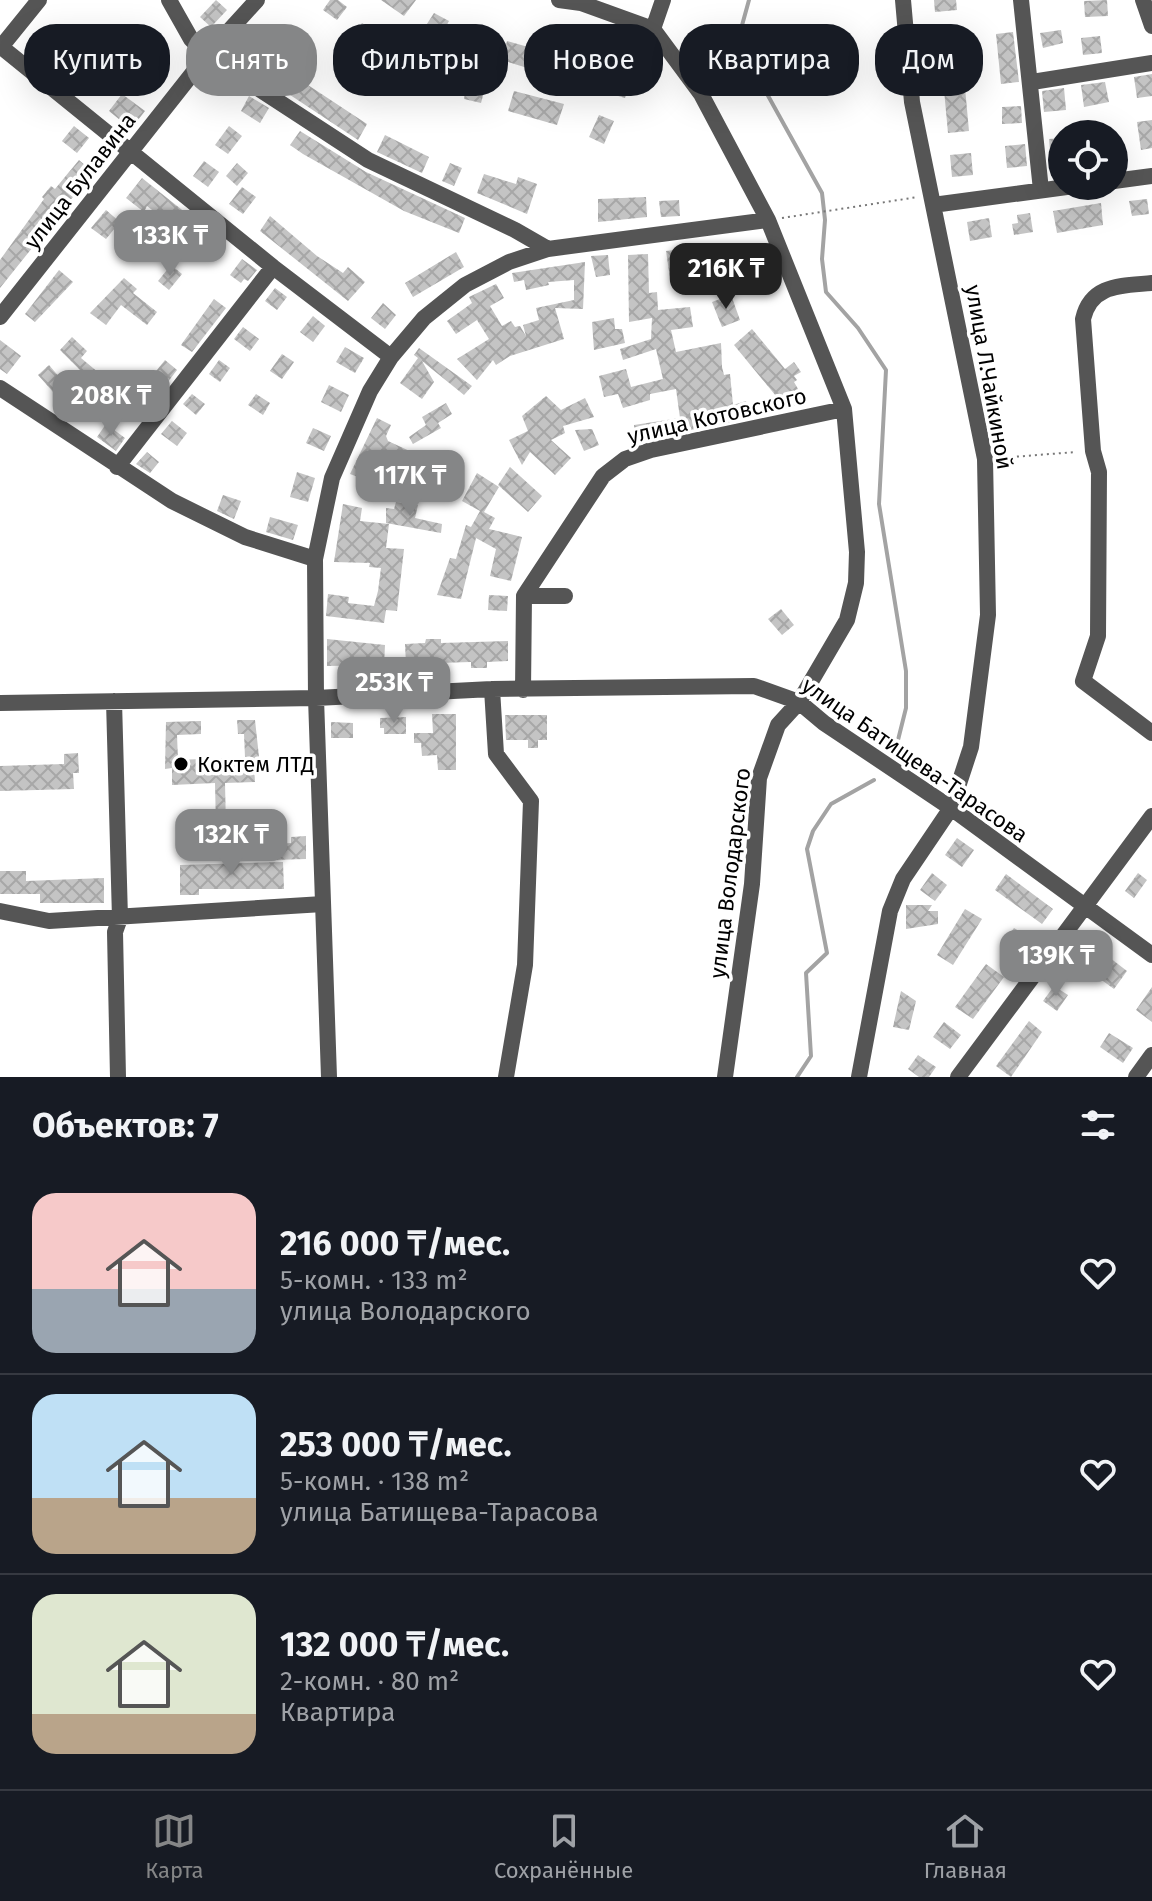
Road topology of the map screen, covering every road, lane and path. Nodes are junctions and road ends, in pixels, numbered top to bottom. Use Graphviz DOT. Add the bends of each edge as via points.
graph roads {
  1 [pos="39,0"];
  2 [pos="169,0"];
  3 [pos="257,0"];
  4 [pos="559,0"];
  5 [pos="663,0"];
  6 [pos="903,0"];
  7 [pos="1021,0"];
  8 [pos="1143,0"];
  9 [pos="235,24"];
  10 [pos="639,24"];
  11 [pos="655,24"];
  12 [pos="1152,26"];
  13 [pos="186,30"];
  14 [pos="663,43"];
  15 [pos="1,46"];
  16 [pos="1152,63"];
  17 [pos="186,82"];
  18 [pos="1032,82"];
  19 [pos="270,96"];
  20 [pos="132,151"];
  21 [pos="1152,176"];
  22 [pos="1128,179"];
  23 [pos="1048,189"];
  24 [pos="1041,190"];
  25 [pos="932,200"];
  26 [pos="768,220"];
  27 [pos="548,249"];
  28 [pos="273,267"];
  29 [pos="1152,283"];
  30 [pos="0,317"];
  31 [pos="391,357"];
  32 [pos="0,388"];
  33 [pos="844,409"];
  34 [pos="1093,451"];
  35 [pos="985,459"];
  36 [pos="117,467"];
  37 [pos="315,559"];
  38 [pos="524,596"];
  39 [pos="565,596"];
  40 [pos="492,689"];
  41 [pos="523,690"];
  42 [pos="316,698"];
  43 [pos="114,701"];
  44 [pos="799,702"];
  45 [pos="0,703"];
  46 [pos="1152,733"];
  47 [pos="951,808"];
  48 [pos="1152,816"];
  49 [pos="323,904"];
  50 [pos="1085,909"];
  51 [pos="0,911"];
  52 [pos="120,918"];
  53 [pos="1152,955"];
  54 [pos="1152,1055"];
  55 [pos="118,1077"];
  56 [pos="329,1077"];
  57 [pos="506,1077"];
  58 [pos="725,1077"];
  59 [pos="859,1077"];
  60 [pos="958,1077"];
  61 [pos="1136,1077"];
  1 -- 15 [label="street"];
  2 -- 13 [label="street"];
  3 -- 9 [label="street, улица Булавина"];
  4 -- 10 [label="street"];
  5 -- 11 [label="street"];
  6 -- 25 [label="street, улица Л.Чайкиной" via="912,102"];
  7 -- 18 [label="street"];
  8 -- 12 [label="street"];
  14 -- 26 [label="street, улица Володарского" via="701,94"];
  15 -- 20 [label="street"];
  16 -- 18 [label="street"];
  17 -- 20 [label="street, улица Булавина"];
  18 -- 24 [label="street"];
  19 -- 27 [label="street" via="368,160"];
  20 -- 28 [label="street"];
  20 -- 30 [label="street, улица Булавина"];
  21 -- 22 [label="street"];
  23 -- 24 [label="street"];
  24 -- 25 [label="street"];
  25 -- 26 [label="path"];
  25 -- 35 [label="street, улица Л.Чайкиной"];
  26 -- 27 [label="street"];
  26 -- 33 [label="street, улица Володарского"];
  27 -- 31 [label="street" via="465,285 424,318"];
  28 -- 31 [label="street"];
  28 -- 36 [label="street"];
  29 -- 34 [label="street" via="1111,287 1086,304"];
  31 -- 37 [label="street" via="332,478"];
  32 -- 36 [label="street"];
  33 -- 38 [label="street, улица Котовского" via="625,459 603,476 582,504"];
  33 -- 44 [label="street, улица Володарского" via="856,583 847,620"];
  34 -- 35 [label="path"];
  34 -- 46 [label="street" via="1099,472 1098,636 1083,681"];
  35 -- 47 [label="street, улица Л.Чайкиной" via="988,615 971,747"];
  36 -- 37 [label="street" via="245,537"];
  37 -- 42 [label="street"];
  38 -- 39 [label="street"];
  38 -- 41 [label="street"];
  40 -- 41 [label="street, улица Батищева-Тарасова"];
  40 -- 42 [label="street, улица Батищева-Тарасова"];
  40 -- 57 [label="street" via="496,754 531,801 525,965"];
  41 -- 44 [label="street, улица Батищева-Тарасова" via="754,686"];
  42 -- 43 [label="street, улица Батищева-Тарасова"];
  42 -- 49 [label="street"];
  43 -- 45 [label="street, улица Батищева-Тарасова"];
  43 -- 52 [label="street"];
  44 -- 47 [label="street, улица Батищева-Тарасова"];
  44 -- 58 [label="street, улица Володарского" via="778,725 759,778 752,884"];
  47 -- 50 [label="street, улица Батищева-Тарасова"];
  47 -- 59 [label="street, улица Л.Чайкиной" via="903,879 890,911"];
  48 -- 50 [label="street"];
  49 -- 52 [label="street"];
  49 -- 56 [label="street"];
  50 -- 53 [label="street, улица Батищева-Тарасова"];
  50 -- 60 [label="street"];
  51 -- 52 [label="street" via="49,921"];
  52 -- 55 [label="street" via="115,932"];
  54 -- 61 [label="street"];
}
